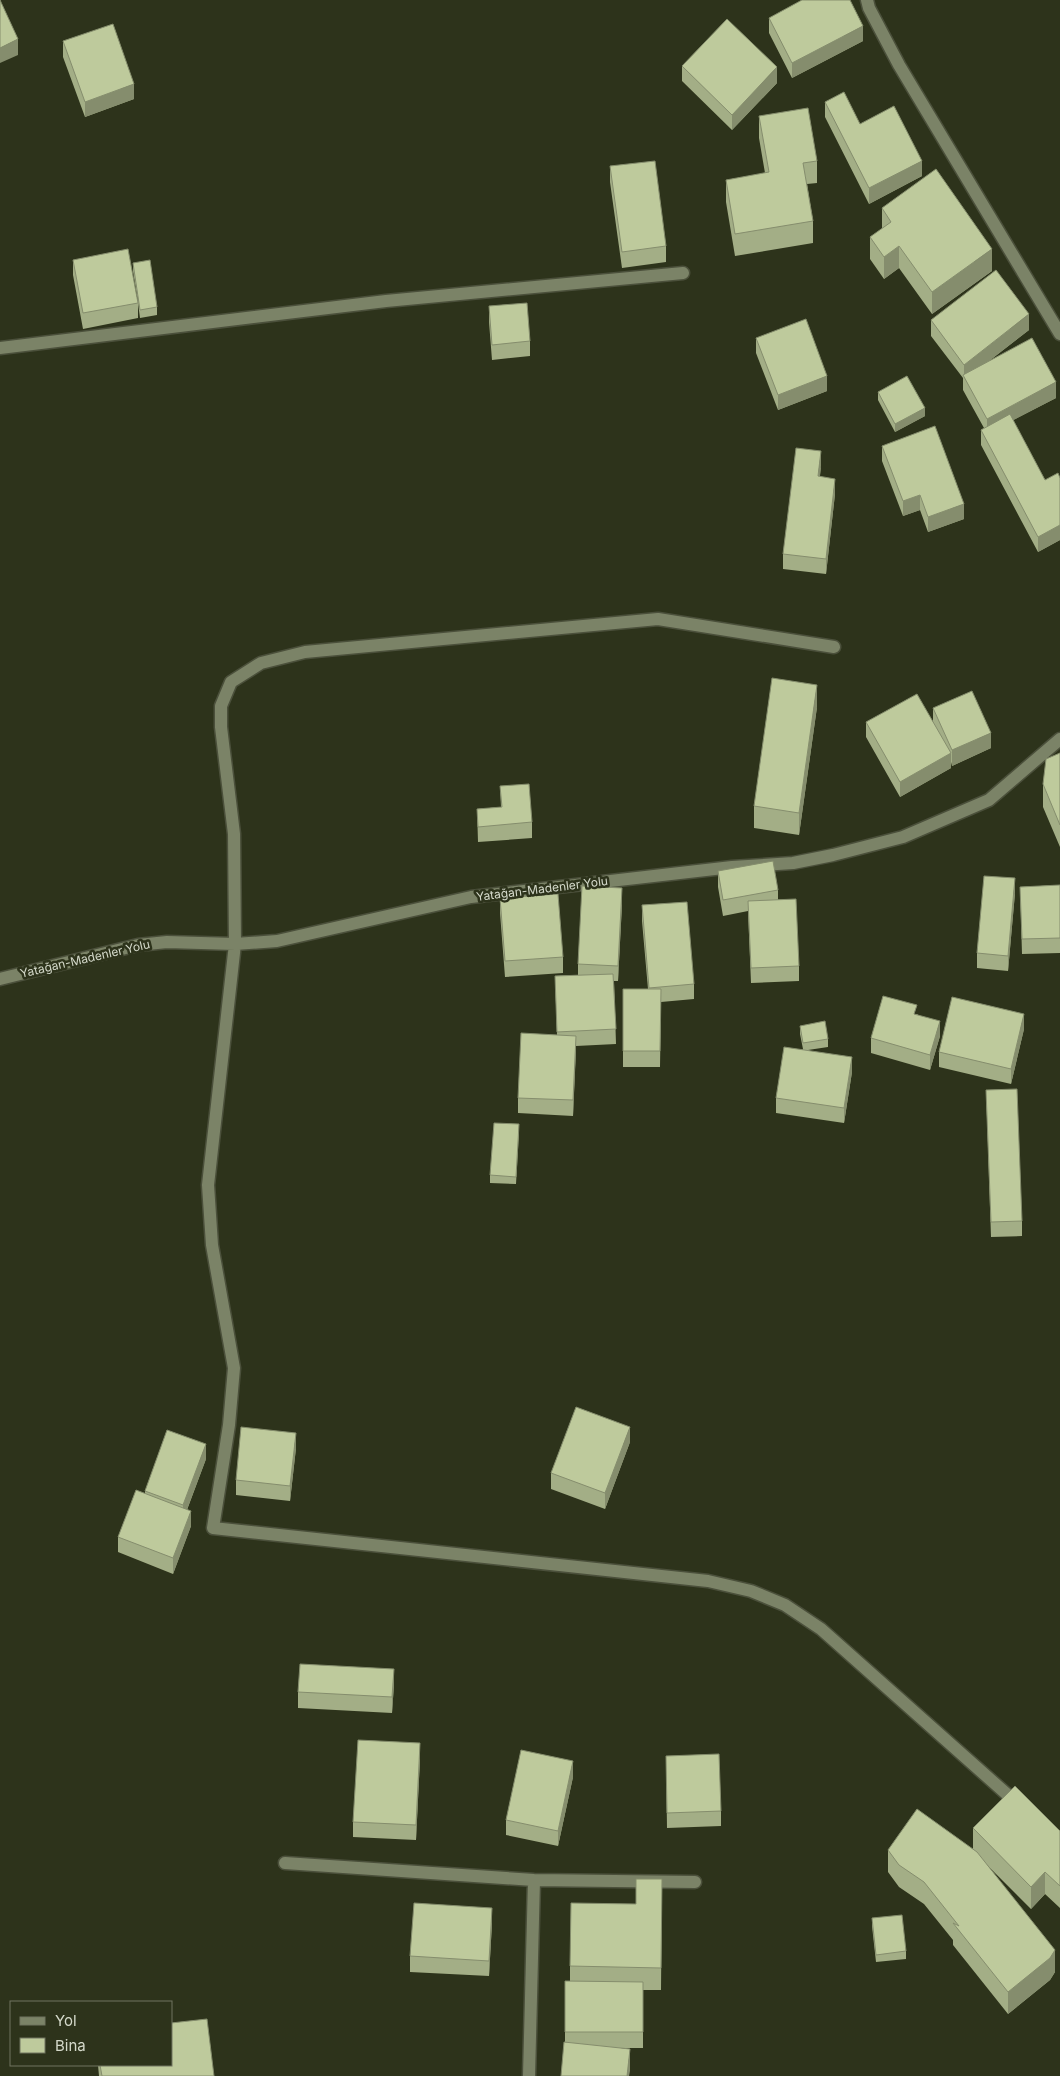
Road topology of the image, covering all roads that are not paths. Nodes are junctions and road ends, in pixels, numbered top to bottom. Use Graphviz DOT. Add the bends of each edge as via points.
graph roads {
  1 [pos="867,0"];
  2 [pos="684,273"];
  3 [pos="1060,334"];
  4 [pos="0,348"];
  5 [pos="834,647"];
  6 [pos="1060,739"];
  7 [pos="235,944"];
  8 [pos="0,979"];
  9 [pos="1030,1815"];
  10 [pos="285,1863"];
  11 [pos="534,1880"];
  12 [pos="696,1882"];
  13 [pos="529,2076"];
  1 -- 3 [label="street" via="899,65"];
  2 -- 4 [label="street" via="376,302"];
  5 -- 7 [label="street" via="658,619 305,652 261,663 231,682 221,706 234,834"];
  6 -- 7 [label="street, Yatağan-Madenler Yolu" via="989,800 903,837 833,855 793,863 471,897 277,941"];
  7 -- 8 [label="street, Yatağan-Madenler Yolu" via="167,942 138,945"];
  7 -- 9 [label="street" via="208,1185 212,1246 234,1368 213,1528 708,1581 751,1591 785,1605 821,1629"];
  10 -- 11 [label="street"];
  11 -- 12 [label="street"];
  11 -- 13 [label="street"];
}
